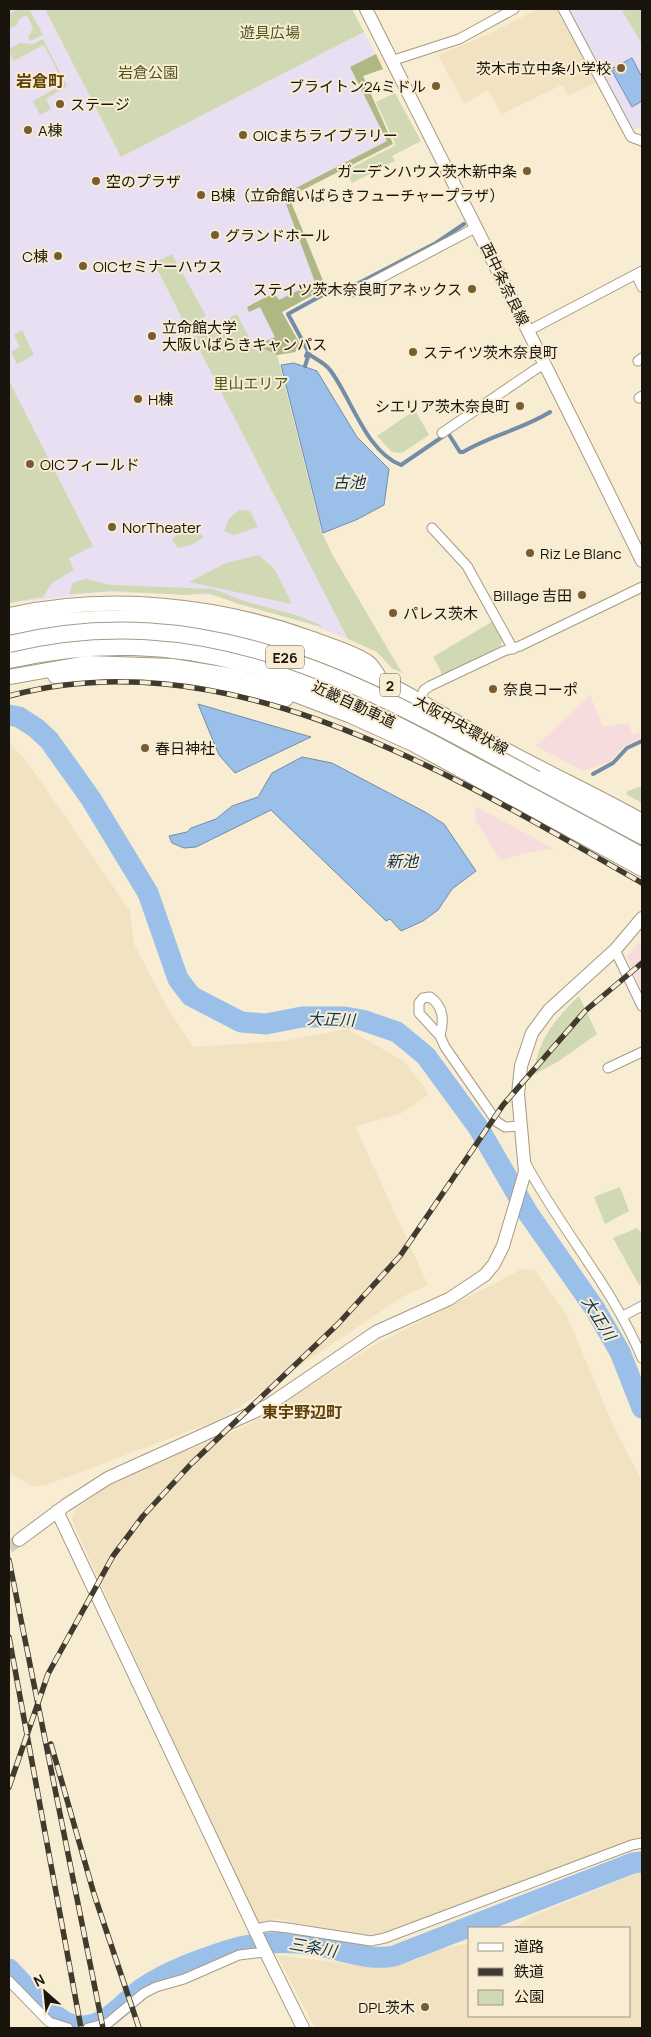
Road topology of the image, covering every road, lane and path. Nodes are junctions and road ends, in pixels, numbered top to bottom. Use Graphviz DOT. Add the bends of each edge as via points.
graph roads {
  1 [pos="366,9"];
  2 [pos="514,9"];
  3 [pos="562,9"];
  4 [pos="391,61"];
  5 [pos="642,141"];
  6 [pos="478,227"];
  7 [pos="639,272"];
  8 [pos="642,286"];
  9 [pos="354,292"];
  10 [pos="528,331"];
  11 [pos="544,366"];
  12 [pos="442,432"];
  13 [pos="432,528"];
  14 [pos="642,561"];
  15 [pos="642,587"];
  16 [pos="9,615"];
  17 [pos="9,628"];
  18 [pos="9,644"];
  19 [pos="513,648"];
  20 [pos="9,660"];
  21 [pos="9,676"];
  22 [pos="382,681"];
  23 [pos="9,685"];
  24 [pos="316,702"];
  25 [pos="419,702"];
  26 [pos="497,746"];
  27 [pos="642,821"];
  28 [pos="642,836"];
  29 [pos="642,844"];
  30 [pos="642,856"];
  31 [pos="642,869"];
  32 [pos="642,918"];
  33 [pos="615,950"];
  34 [pos="642,1006"];
  35 [pos="440,1036"];
  36 [pos="642,1052"];
  37 [pos="608,1068"];
  38 [pos="519,1126"];
  39 [pos="524,1165"];
  40 [pos="642,1306"];
  41 [pos="623,1316"];
  42 [pos="642,1358"];
  43 [pos="57,1512"];
  44 [pos="19,1540"];
  45 [pos="642,1843"];
  46 [pos="256,1932"];
  47 [pos="264,1950"];
  48 [pos="9,1981"];
  49 [pos="68,2028"];
  50 [pos="88,2028"];
  51 [pos="303,2028"];
  1 -- 4 [label="street, 西中条奈良線"];
  2 -- 4 [label="street" via="459,39"];
  3 -- 5 [label="street" via="631,138"];
  4 -- 6 [label="street, 西中条奈良線"];
  6 -- 9 [label="street"];
  6 -- 10 [label="street, 西中条奈良線"];
  7 -- 8 [label="street"];
  7 -- 10 [label="street"];
  10 -- 11 [label="street, 西中条奈良線"];
  11 -- 12 [label="street"];
  11 -- 14 [label="street, 西中条奈良線"];
  13 -- 19 [label="street" via="467,566"];
  15 -- 19 [label="street"];
  16 -- 22 [label="main road" via="116,604 223,613 299,634 367,661"];
  17 -- 22 [label="main road, 大阪中央環状線 / 2" via="55,620 161,617 238,628 303,647"];
  18 -- 28 [label="highway, 近畿自動車道 / E26, bridge" via="100,631 140,632 212,639 286,657 409,711"];
  19 -- 25 [label="street" via="430,686 424,690"];
  20 -- 30 [label="highway, 近畿自動車道 / E26" via="64,650 139,647 210,655 279,672 353,702"];
  21 -- 24 [label="main road" via="88,663 172,666 246,679"];
  22 -- 25 [label="main road, 大阪中央環状線 / 2"];
  23 -- 24 [label="main road" via="59,676 122,673 178,677 278,698"];
  24 -- 31 [label="main road" via="413,744"];
  25 -- 26 [label="main road, 大阪中央環状線 / 2"];
  26 -- 27 [label="main road, 大阪中央環状線 / 2"];
  26 -- 29 [label="street" via="535,786"];
  32 -- 33 [label="street"];
  33 -- 34 [label="street"];
  33 -- 38 [label="street" via="549,1010 532,1033 521,1066"];
  35 -- 38 [label="street" via="497,1122 506,1127"];
  36 -- 37 [label="street"];
  38 -- 39 [label="street"];
  39 -- 41 [label="street"];
  39 -- 43 [label="street" via="503,1246 485,1275 462,1291 376,1332 267,1406 108,1478"];
  40 -- 41 [label="street"];
  41 -- 42 [label="street"];
  43 -- 44 [label="street"];
  43 -- 46 [label="street"];
  45 -- 46 [label="street" via="385,1938 371,1941 271,1926"];
  46 -- 47 [label="street"];
  47 -- 50 [label="street" via="239,1955 156,1987 108,2023"];
  47 -- 51 [label="street"];
  48 -- 49 [label="street" via="49,2022"];
}
